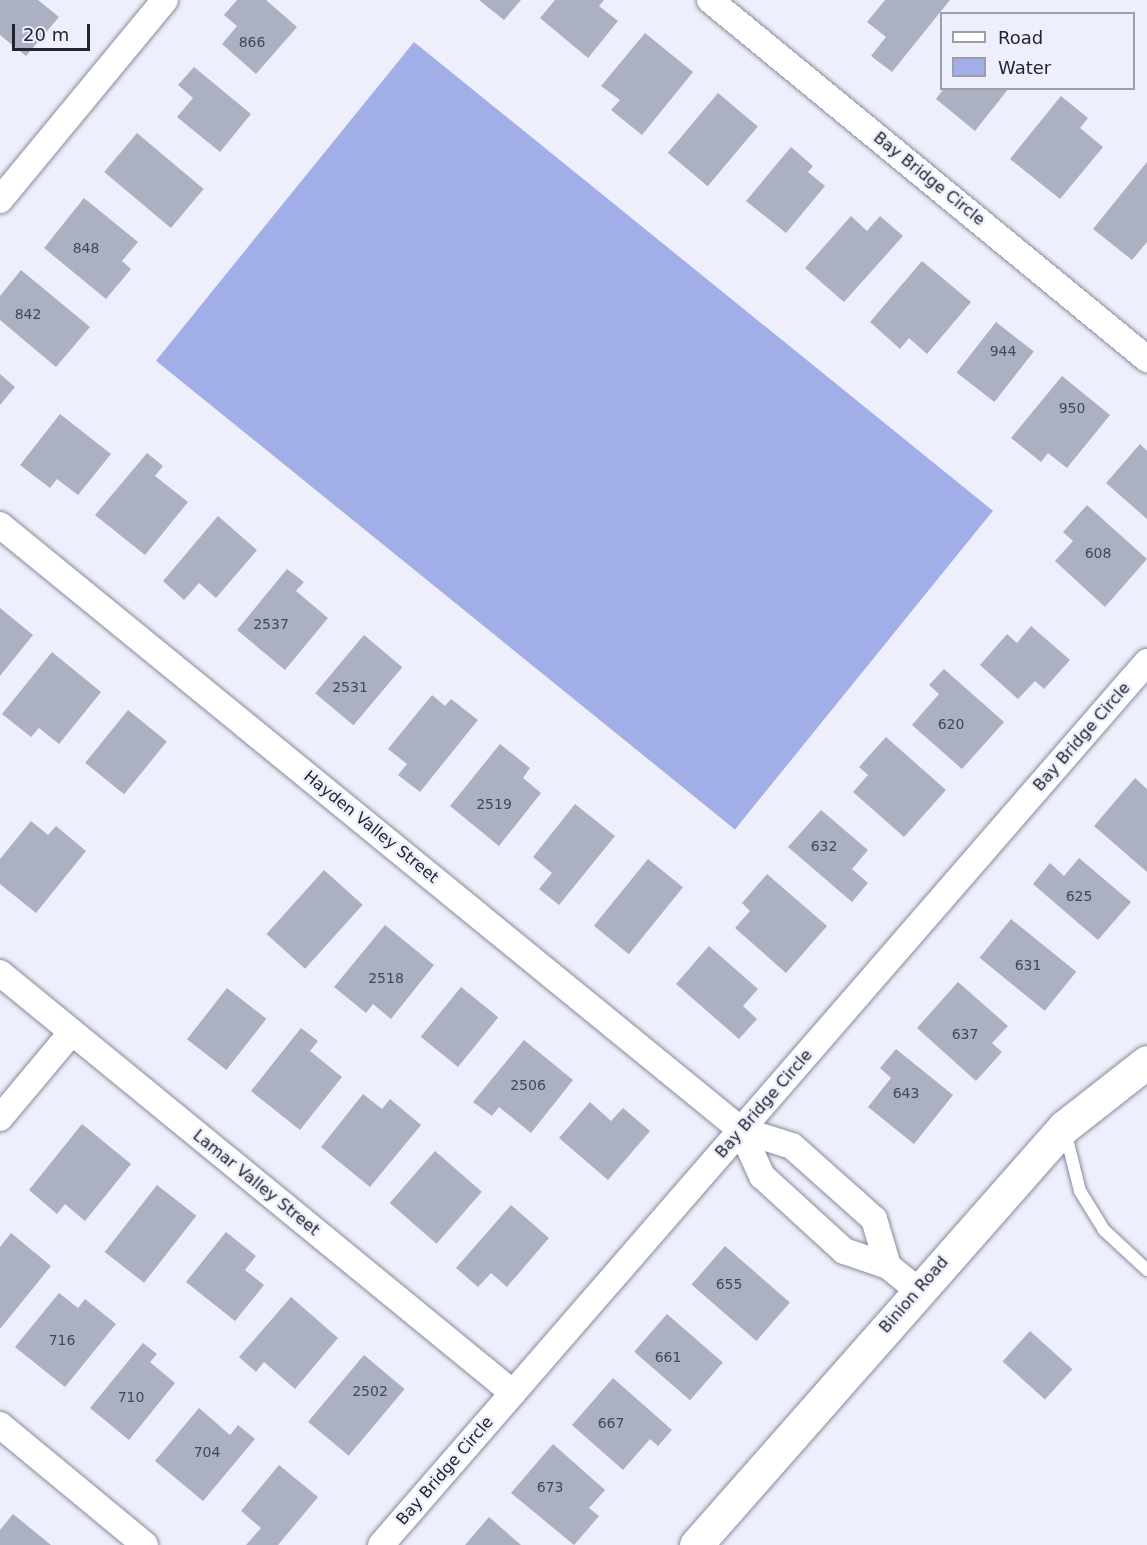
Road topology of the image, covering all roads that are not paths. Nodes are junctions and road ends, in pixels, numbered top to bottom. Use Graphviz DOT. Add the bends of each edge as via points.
graph roads {
  1 [pos="165,0"];
  2 [pos="710,0"];
  3 [pos="0,201"];
  4 [pos="1147,359"];
  5 [pos="0,525"];
  6 [pos="1147,662"];
  7 [pos="0,973"];
  8 [pos="72,1032"];
  9 [pos="1147,1062"];
  10 [pos="0,1118"];
  11 [pos="1064,1126"];
  12 [pos="741,1130"];
  13 [pos="888,1266"];
  14 [pos="1147,1270"];
  15 [pos="918,1290"];
  16 [pos="513,1393"];
  17 [pos="0,1425"];
  18 [pos="145,1545"];
  19 [pos="381,1545"];
  20 [pos="696,1545"];
  1 -- 3 [label="street"];
  2 -- 4 [label="street, Bay Bridge Circle"];
  5 -- 12 [label="street, Hayden Valley Street"];
  6 -- 12 [label="street, Bay Bridge Circle"];
  7 -- 8 [label="street, Lamar Valley Street"];
  8 -- 10 [label="street"];
  8 -- 16 [label="street, Lamar Valley Street"];
  9 -- 11 [label="main road, Binion Road"];
  11 -- 14 [label="lane" via="1080,1191 1104,1230"];
  11 -- 15 [label="main road, Binion Road"];
  12 -- 13 [label="street, Hayden Valley Street" via="768,1181 844,1251"];
  12 -- 13 [label="street, Hayden Valley Street" via="792,1146 874,1219"];
  12 -- 16 [label="street, Bay Bridge Circle"];
  13 -- 15 [label="street, Hayden Valley Street"];
  15 -- 20 [label="main road, Binion Road"];
  16 -- 19 [label="street, Bay Bridge Circle"];
  17 -- 18 [label="street"];
}
